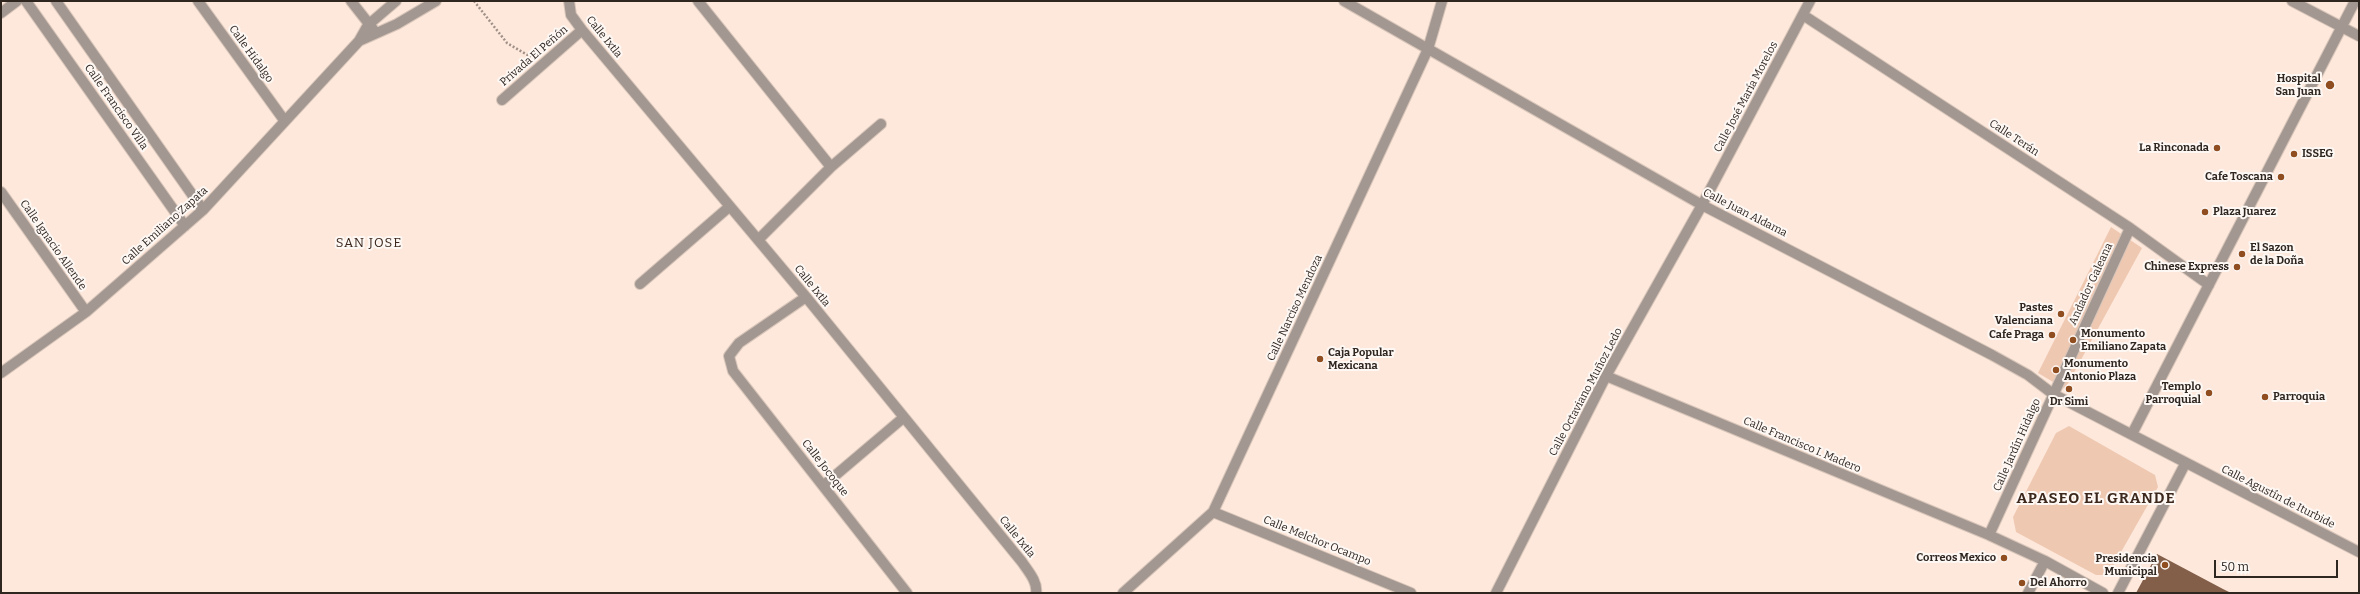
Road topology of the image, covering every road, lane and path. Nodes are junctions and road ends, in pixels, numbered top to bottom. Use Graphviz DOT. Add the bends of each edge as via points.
graph roads {
  1 [pos="17,1"];
  2 [pos="26,1"];
  3 [pos="56,1"];
  4 [pos="198,1"];
  5 [pos="351,1"];
  6 [pos="396,1"];
  7 [pos="436,1"];
  8 [pos="474,1"];
  9 [pos="569,1"];
  10 [pos="698,1"];
  11 [pos="1344,1"];
  12 [pos="1442,1"];
  13 [pos="1810,1"];
  14 [pos="2292,1"];
  15 [pos="2356,1"];
  16 [pos="1,13"];
  17 [pos="1803,15"];
  18 [pos="368,25"];
  19 [pos="2343,28"];
  20 [pos="582,30"];
  21 [pos="377,34"];
  22 [pos="2359,36"];
  23 [pos="359,40"];
  24 [pos="1428,49"];
  25 [pos="542,64"];
  26 [pos="502,100"];
  27 [pos="284,120"];
  28 [pos="880,124"];
  29 [pos="831,167"];
  30 [pos="1,192"];
  31 [pos="1702,205"];
  32 [pos="729,207"];
  33 [pos="203,210"];
  34 [pos="185,226"];
  35 [pos="2130,228"];
  36 [pos="758,240"];
  37 [pos="640,284"];
  38 [pos="2209,285"];
  39 [pos="806,296"];
  40 [pos="86,312"];
  41 [pos="1,373"];
  42 [pos="1606,376"];
  43 [pos="2053,394"];
  44 [pos="902,418"];
  45 [pos="2132,434"];
  46 [pos="2185,464"];
  47 [pos="824,485"];
  48 [pos="1213,512"];
  49 [pos="1989,535"];
  50 [pos="2359,552"];
  51 [pos="2045,561"];
  52 [pos="1036,590"];
  53 [pos="907,593"];
  54 [pos="1122,593"];
  55 [pos="1412,593"];
  56 [pos="1496,593"];
  57 [pos="2028,593"];
  58 [pos="2103,593"];
  59 [pos="2118,593"];
  1 -- 16 [label="street"];
  2 -- 34 [label="street, Calle Francisco Villa"];
  3 -- 33 [label="street, Calle Francisco Villa"];
  4 -- 27 [label="street, Calle Hidalgo"];
  5 -- 18 [label="street"];
  6 -- 18 [label="street, Calle Emiliano Zapata"];
  7 -- 21 [label="street, Calle Emiliano Zapata"];
  8 -- 25 [label="path" via="507,43"];
  9 -- 20 [label="street, Calle Ixtla" via="571,15"];
  10 -- 29 [label="street"];
  11 -- 24 [label="street, Calle Juan Aldama"];
  12 -- 24 [label="street, Calle Narciso Mendoza"];
  13 -- 17 [label="street, Calle José María Morelos"];
  14 -- 19 [label="street"];
  15 -- 19 [label="street"];
  17 -- 31 [label="street, Calle José María Morelos"];
  17 -- 35 [label="street, Calle Terán"];
  18 -- 21 [label="street"];
  18 -- 23 [label="street, Calle Emiliano Zapata"];
  19 -- 22 [label="street"];
  19 -- 38 [label="street"];
  20 -- 25 [label="street, Privada El Peñón"];
  20 -- 32 [label="street, Calle Ixtla"];
  21 -- 23 [label="street, Calle Emiliano Zapata"];
  23 -- 27 [label="street, Calle Emiliano Zapata"];
  24 -- 31 [label="street, Calle Juan Aldama"];
  24 -- 48 [label="street, Calle Narciso Mendoza"];
  25 -- 26 [label="street, Privada El Peñón"];
  27 -- 33 [label="street, Calle Emiliano Zapata"];
  28 -- 29 [label="street"];
  29 -- 36 [label="street"];
  30 -- 40 [label="street, Calle Ignacio Allende"];
  31 -- 42 [label="street, Calle Octaviano Muñoz Ledo"];
  31 -- 43 [label="street, Calle Juan Aldama" via="1992,355 2028,375"];
  32 -- 36 [label="street, Calle Ixtla"];
  32 -- 37 [label="street"];
  33 -- 34 [label="street, Calle Emiliano Zapata"];
  34 -- 40 [label="street, Calle Emiliano Zapata"];
  35 -- 38 [label="street, Calle Terán"];
  35 -- 43 [label="street, Andador Galeana"];
  36 -- 39 [label="street, Calle Ixtla"];
  38 -- 45 [label="street"];
  39 -- 44 [label="street, Calle Ixtla"];
  39 -- 47 [label="street, Calle Jocoque" via="739,343 729,356 733,371"];
  40 -- 41 [label="street, Calle Emiliano Zapata"];
  42 -- 49 [label="street, Calle Francisco I. Madero"];
  42 -- 56 [label="street, Calle Octaviano Muñoz Ledo"];
  43 -- 45 [label="street, Calle Jardín Hidalgo"];
  43 -- 49 [label="street, Calle Jardín Hidalgo"];
  44 -- 47 [label="street"];
  44 -- 52 [label="street, Calle Ixtla" via="1022,562"];
  45 -- 46 [label="street, Calle Jardín Hidalgo"];
  46 -- 50 [label="street, Calle Agustín de Iturbide"];
  46 -- 59 [label="street"];
  47 -- 53 [label="street, Calle Jocoque"];
  48 -- 54 [label="street, Calle Narciso Mendoza"];
  48 -- 55 [label="street, Calle Melchor Ocampo"];
  49 -- 51 [label="street, Calle Francisco I. Madero"];
  51 -- 57 [label="street"];
  51 -- 58 [label="street, Calle Francisco I. Madero"];
}
